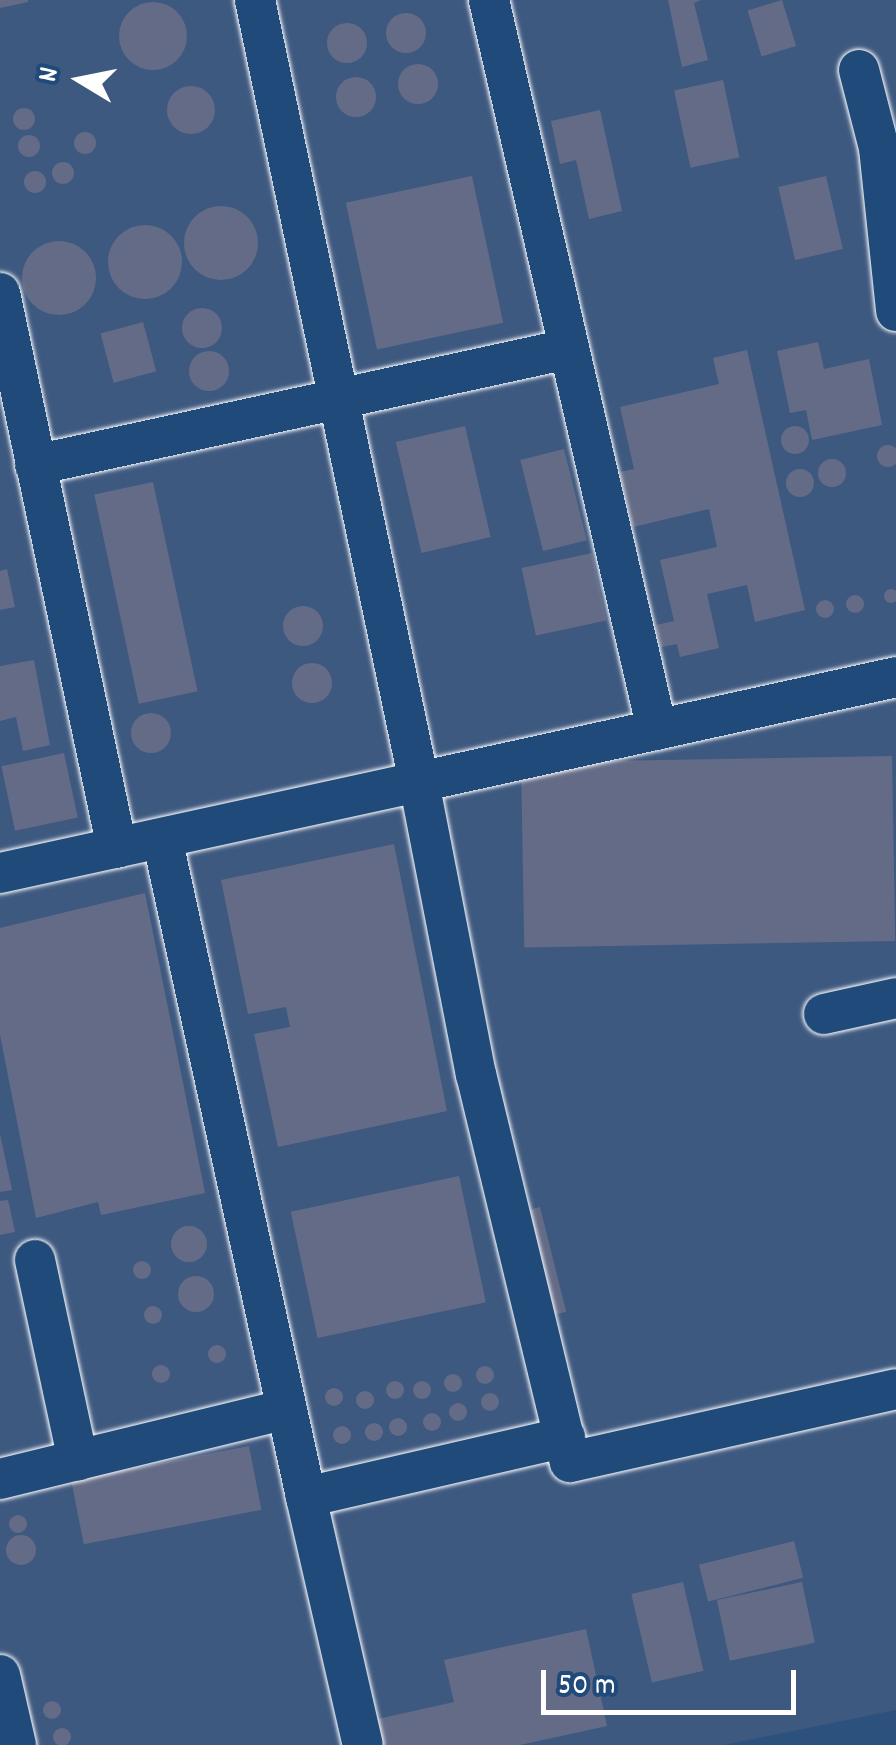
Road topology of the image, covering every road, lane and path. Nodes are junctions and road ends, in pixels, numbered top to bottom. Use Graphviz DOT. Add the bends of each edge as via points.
graph roads {
  1 [pos="255,0"];
  2 [pos="489,0"];
  3 [pos="859,70"];
  4 [pos="0,293"];
  5 [pos="896,311"];
  6 [pos="568,349"];
  7 [pos="339,401"];
  8 [pos="35,465"];
  9 [pos="896,678"];
  10 [pos="657,730"];
  11 [pos="418,782"];
  12 [pos="162,838"];
  13 [pos="117,848"];
  14 [pos="0,873"];
  15 [pos="896,998"];
  16 [pos="824,1014"];
  17 [pos="34,1260"];
  18 [pos="896,1388"];
  19 [pos="287,1408"];
  20 [pos="564,1437"];
  21 [pos="78,1460"];
  22 [pos="0,1480"];
  23 [pos="306,1497"];
  24 [pos="0,1674"];
  25 [pos="16,1745"];
  26 [pos="363,1745"];
  1 -- 7 [label="lane"];
  2 -- 6 [label="lane"];
  3 -- 5 [label="lane" via="879,148"];
  4 -- 8 [label="lane"];
  6 -- 7 [label="lane"];
  6 -- 10 [label="lane"];
  7 -- 8 [label="lane"];
  7 -- 11 [label="lane"];
  8 -- 13 [label="lane"];
  9 -- 10 [label="lane"];
  10 -- 11 [label="lane"];
  11 -- 12 [label="lane"];
  11 -- 20 [label="lane" via="476,1074"];
  12 -- 13 [label="lane"];
  12 -- 19 [label="lane"];
  13 -- 14 [label="lane"];
  15 -- 16 [label="lane"];
  17 -- 21 [label="lane"];
  18 -- 20 [label="lane" via="570,1462"];
  19 -- 21 [label="lane"];
  19 -- 23 [label="lane"];
  20 -- 23 [label="lane"];
  21 -- 22 [label="lane"];
  23 -- 26 [label="lane"];
  24 -- 25 [label="lane"];
}
